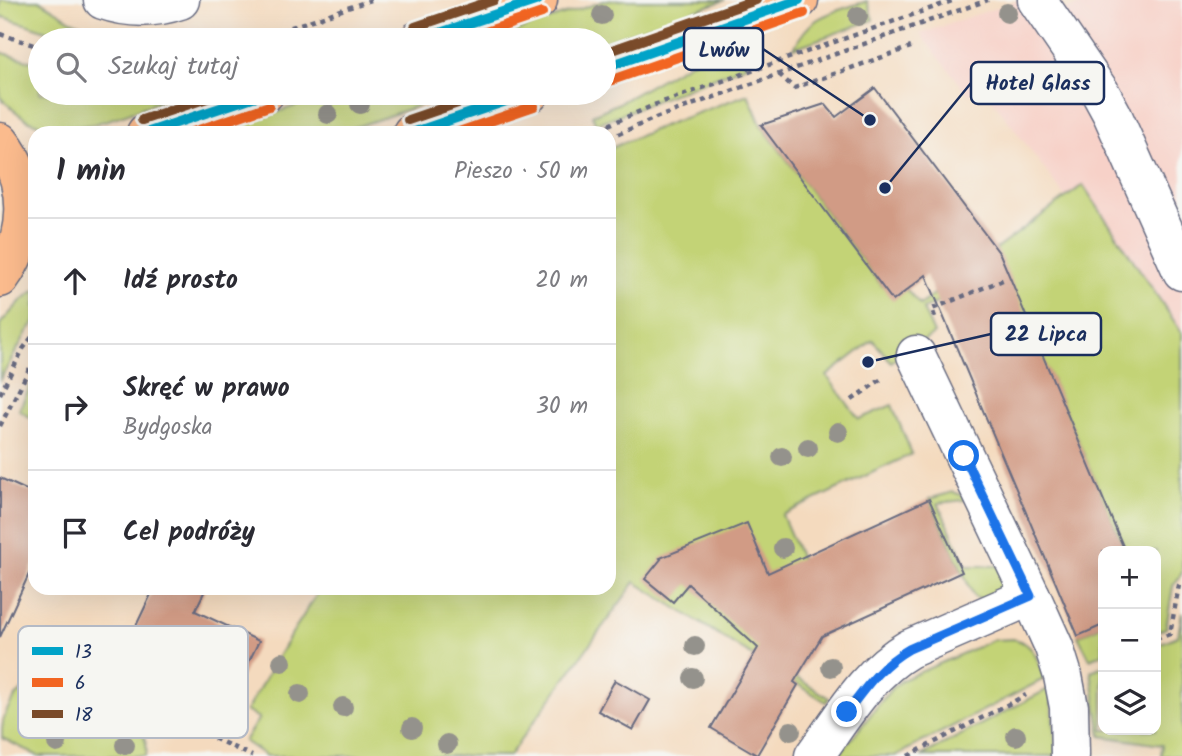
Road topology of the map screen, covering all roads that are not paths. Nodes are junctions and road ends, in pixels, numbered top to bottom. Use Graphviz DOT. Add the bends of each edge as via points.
graph roads {
  1 [pos="103,0"];
  2 [pos="180,0"];
  3 [pos="538,0"];
  4 [pos="799,0"];
  5 [pos="1037,0"];
  6 [pos="455,28"];
  7 [pos="616,64"];
  8 [pos="229,105"];
  9 [pos="495,105"];
  10 [pos="167,126"];
  11 [pos="433,126"];
  12 [pos="0,139"];
  13 [pos="28,148"];
  14 [pos="28,268"];
  15 [pos="1182,271"];
  16 [pos="0,279"];
  17 [pos="916,355"];
  18 [pos="1031,596"];
  19 [pos="814,756"];
  20 [pos="1070,756"];
  1 -- 2 [label="lane" via="144,7"];
  3 -- 6 [label="main road"];
  4 -- 7 [label="main road"];
  5 -- 15 [label="lane" via="1112,114"];
  8 -- 10 [label="main road"];
  9 -- 11 [label="main road"];
  12 -- 13 [label="main road"];
  12 -- 16 [label="main road" via="22,186 24,220 15,253"];
  14 -- 16 [label="main road"];
  17 -- 18 [label="lane"];
  18 -- 19 [label="lane" via="891,659"];
  18 -- 20 [label="lane" via="1063,676"];
}
